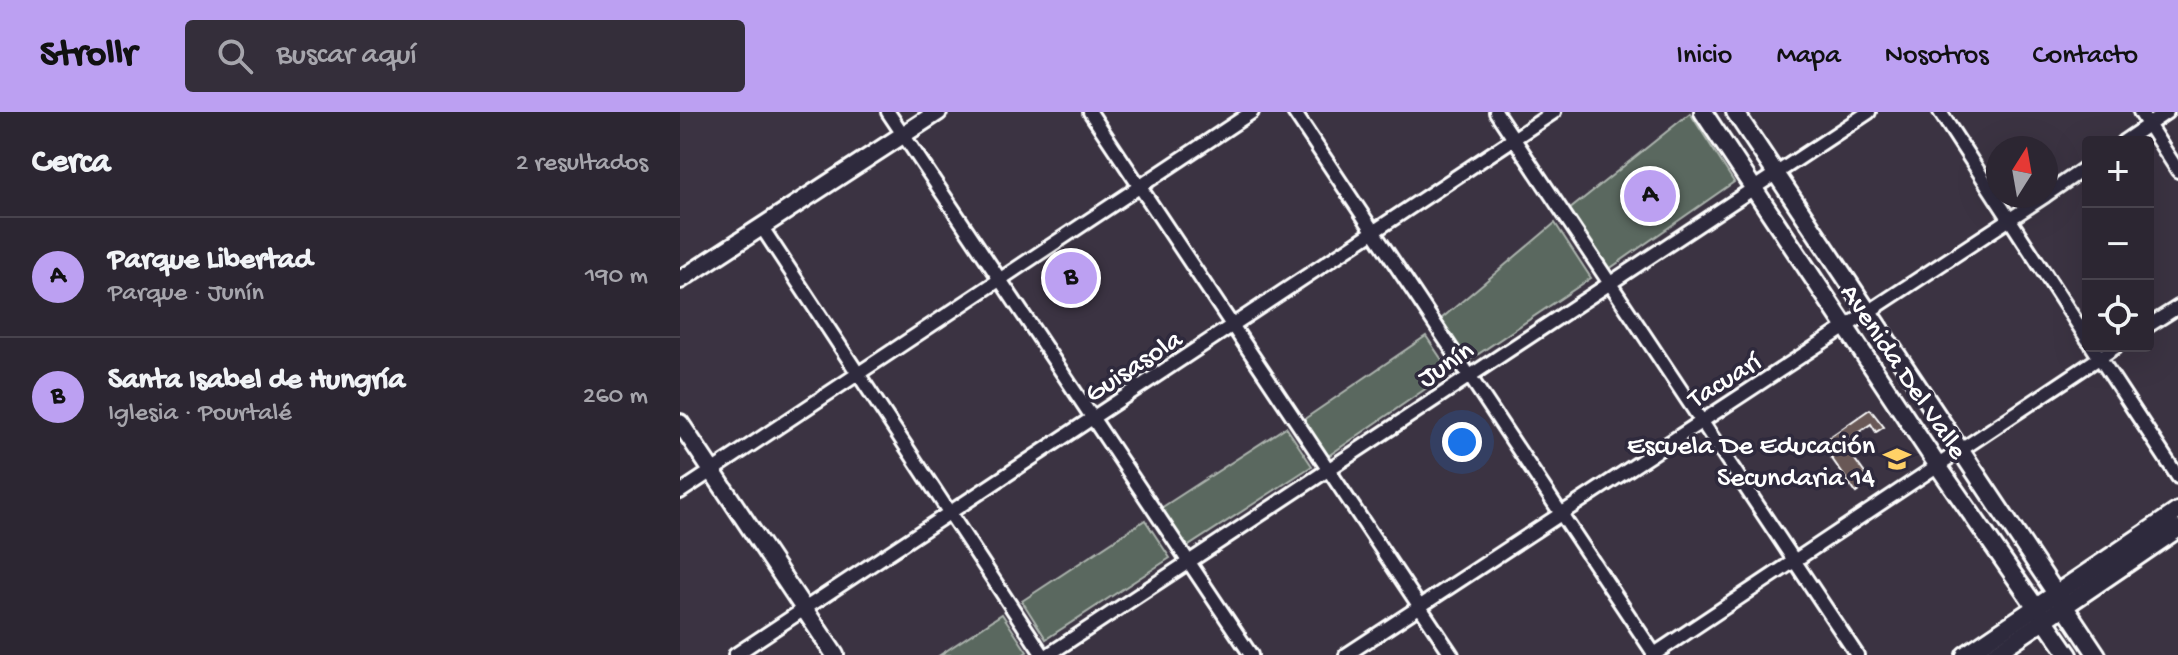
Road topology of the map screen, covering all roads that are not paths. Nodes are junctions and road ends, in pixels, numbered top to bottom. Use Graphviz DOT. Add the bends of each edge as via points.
graph roads {
  1 [pos="888,112"];
  2 [pos="938,112"];
  3 [pos="1090,112"];
  4 [pos="1252,112"];
  5 [pos="1294,112"];
  6 [pos="1496,112"];
  7 [pos="1554,112"];
  8 [pos="1703,112"];
  9 [pos="1735,112"];
  10 [pos="1869,112"];
  11 [pos="1940,112"];
  12 [pos="2140,112"];
  13 [pos="2167,112"];
  14 [pos="2148,124"];
  15 [pos="903,136"];
  16 [pos="2131,136"];
  17 [pos="1513,138"];
  18 [pos="2082,170"];
  19 [pos="2178,171"];
  20 [pos="1776,174"];
  21 [pos="2058,187"];
  22 [pos="1138,188"];
  23 [pos="1754,189"];
  24 [pos="2028,208"];
  25 [pos="2011,220"];
  26 [pos="761,226"];
  27 [pos="1373,230"];
  28 [pos="998,278"];
  29 [pos="680,280"];
  30 [pos="1609,283"];
  31 [pos="2178,307"];
  32 [pos="1869,314"];
  33 [pos="2154,322"];
  34 [pos="1233,327"];
  35 [pos="1847,329"];
  36 [pos="2082,331"];
  37 [pos="2096,352"];
  38 [pos="2108,352"];
  39 [pos="2099,358"];
  40 [pos="858,373"];
  41 [pos="1468,375"];
  42 [pos="1094,418"];
  43 [pos="1701,419"];
  44 [pos="680,423"];
  45 [pos="1961,451"];
  46 [pos="1938,466"];
  47 [pos="1329,468"];
  48 [pos="712,471"];
  49 [pos="2178,477"];
  50 [pos="680,492"];
  51 [pos="2178,511"];
  52 [pos="951,514"];
  53 [pos="1561,514"];
  54 [pos="2178,529"];
  55 [pos="1188,560"];
  56 [pos="1792,560"];
  57 [pos="2060,600"];
  58 [pos="1420,607"];
  59 [pos="804,608"];
  60 [pos="2041,614"];
  61 [pos="735,655"];
  62 [pos="835,655"];
  63 [pos="1046,655"];
  64 [pos="1251,655"];
  65 [pos="1346,655"];
  66 [pos="1452,655"];
  67 [pos="1654,655"];
  68 [pos="1857,655"];
  69 [pos="1965,655"];
  70 [pos="1993,655"];
  71 [pos="2069,655"];
  72 [pos="2097,655"];
  1 -- 15 [label="street"];
  2 -- 15 [label="main road"];
  3 -- 22 [label="street"];
  4 -- 22 [label="street"];
  5 -- 27 [label="street"];
  6 -- 17 [label="street"];
  7 -- 17 [label="street, Guisasola"];
  8 -- 23 [label="main road, Avenida Del Valle"];
  9 -- 20 [label="main road, Avenida Del Valle"];
  10 -- 20 [label="street, Junín"];
  11 -- 25 [label="street"];
  12 -- 14 [label="street"];
  13 -- 14 [label="street"];
  14 -- 16 [label="street"];
  14 -- 19 [label="street"];
  15 -- 26 [label="main road"];
  15 -- 28 [label="street"];
  17 -- 27 [label="street, Guisasola"];
  17 -- 30 [label="street"];
  18 -- 21 [label="street, Tacuarí"];
  20 -- 23 [label="street, Junín"];
  20 -- 32 [label="main road, Avenida Del Valle"];
  22 -- 28 [label="street"];
  22 -- 34 [label="street"];
  23 -- 30 [label="street, Junín"];
  23 -- 35 [label="main road, Avenida Del Valle"];
  24 -- 25 [label="street, Tacuarí"];
  25 -- 32 [label="street, Tacuarí"];
  25 -- 36 [label="street"];
  26 -- 29 [label="main road"];
  26 -- 40 [label="street"];
  27 -- 34 [label="street, Guisasola"];
  27 -- 41 [label="street"];
  28 -- 40 [label="street"];
  28 -- 42 [label="street"];
  30 -- 41 [label="street, Junín"];
  30 -- 43 [label="street"];
  31 -- 33 [label="street"];
  32 -- 35 [label="street, Tacuarí"];
  32 -- 45 [label="main road, Avenida Del Valle"];
  34 -- 42 [label="street, Guisasola"];
  34 -- 47 [label="street"];
  35 -- 43 [label="street, Tacuarí"];
  35 -- 46 [label="main road, Avenida Del Valle"];
  37 -- 39 [label="street"];
  38 -- 39 [label="street"];
  39 -- 45 [label="street"];
  39 -- 49 [label="street"];
  40 -- 48 [label="street"];
  40 -- 52 [label="street"];
  41 -- 47 [label="street, Junín"];
  41 -- 53 [label="street"];
  42 -- 52 [label="street, Guisasola"];
  42 -- 55 [label="street"];
  43 -- 53 [label="street, Tacuarí"];
  43 -- 56 [label="street"];
  44 -- 48 [label="main road"];
  45 -- 46 [label="street"];
  45 -- 57 [label="main road, Avenida Del Valle"];
  46 -- 56 [label="street"];
  46 -- 60 [label="main road, Avenida Del Valle"];
  47 -- 55 [label="street, Junín"];
  47 -- 58 [label="street"];
  48 -- 50 [label="street"];
  48 -- 59 [label="main road"];
  51 -- 57 [label="main road"];
  52 -- 59 [label="street, Guisasola"];
  52 -- 63 [label="street"];
  53 -- 58 [label="street, Tacuarí"];
  53 -- 67 [label="street"];
  54 -- 57 [label="main road"];
  55 -- 63 [label="street, Junín"];
  55 -- 64 [label="street"];
  56 -- 67 [label="street"];
  56 -- 68 [label="street"];
  57 -- 60 [label="main road"];
  57 -- 72 [label="main road, Avenida Del Valle"];
  58 -- 65 [label="street, Tacuarí"];
  58 -- 66 [label="street"];
  59 -- 61 [label="street, Guisasola"];
  59 -- 62 [label="main road"];
  60 -- 69 [label="main road"];
  60 -- 70 [label="main road"];
  60 -- 71 [label="main road, Avenida Del Valle"];
}
